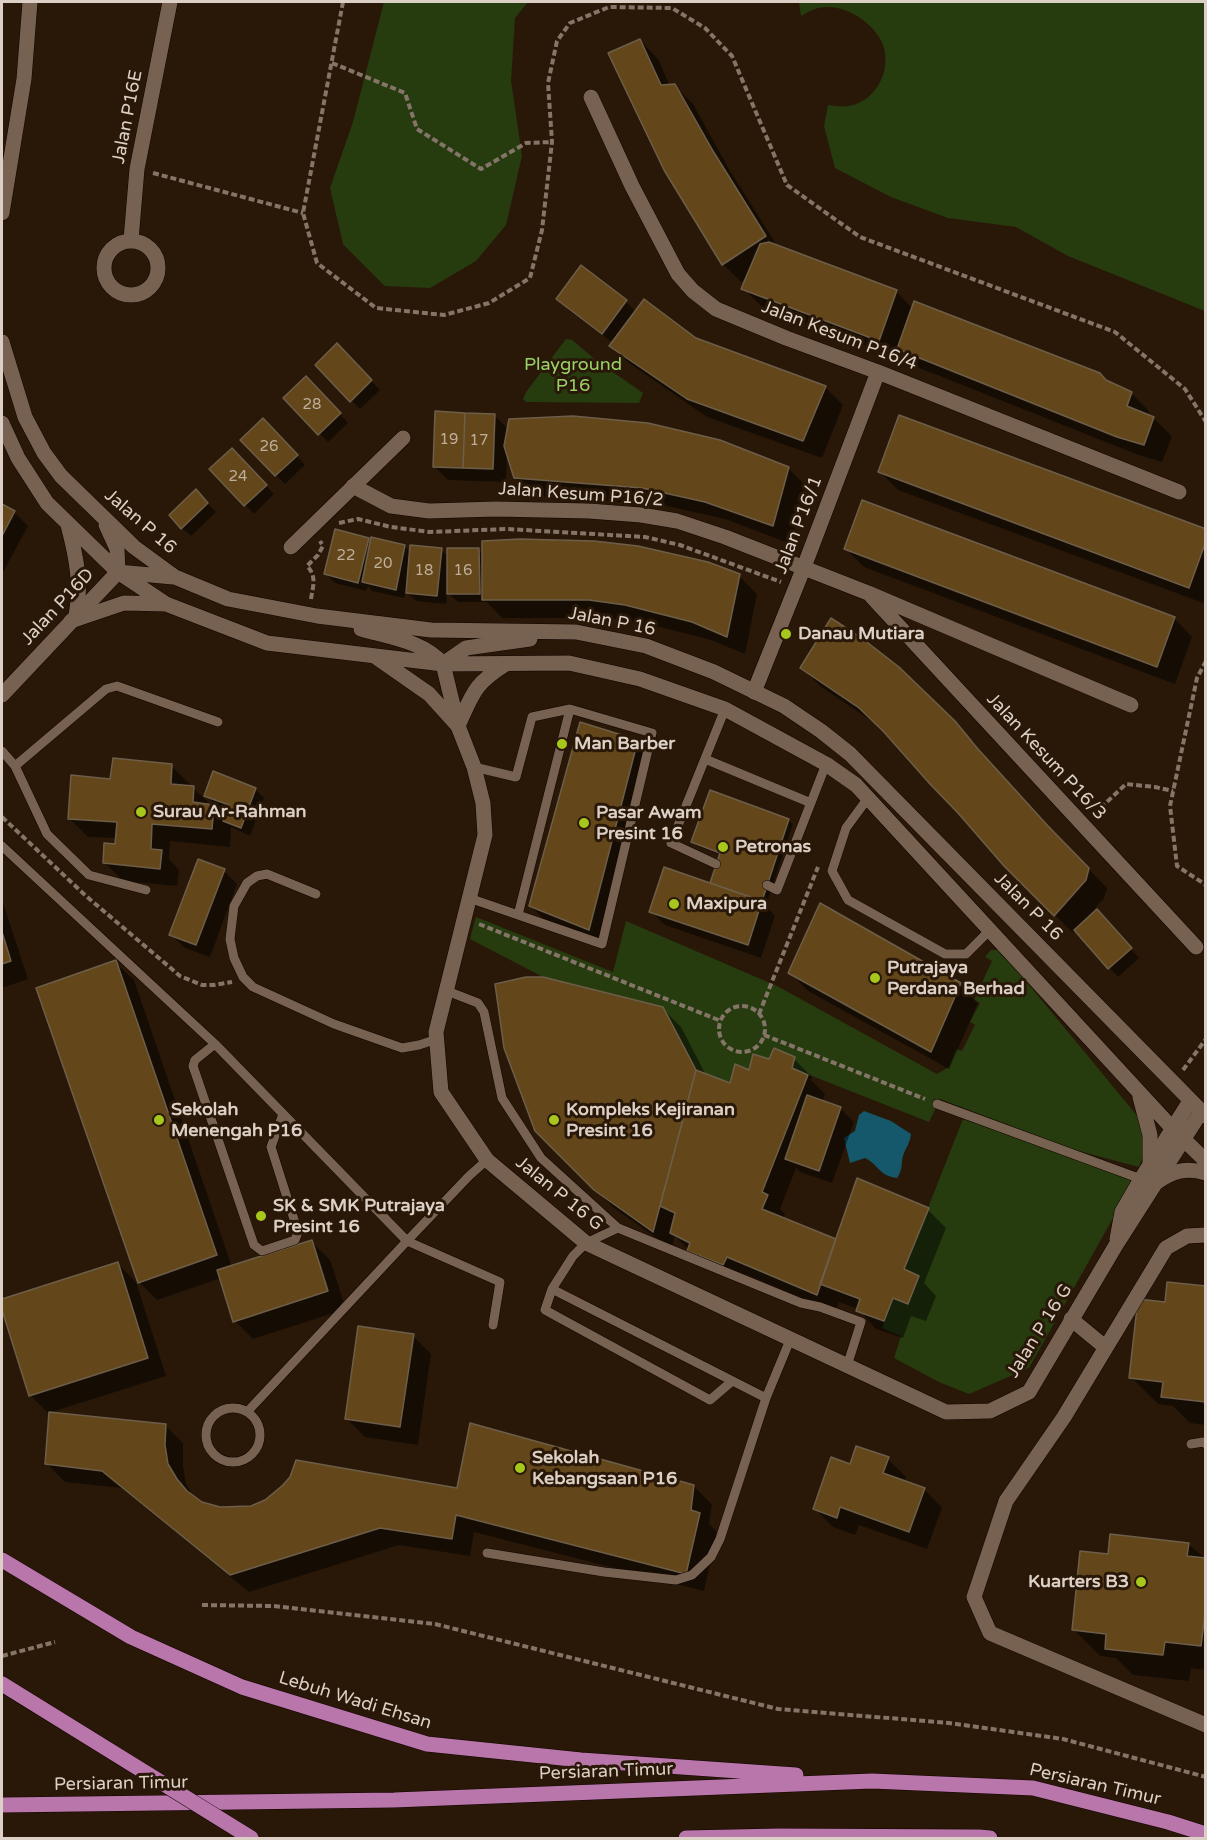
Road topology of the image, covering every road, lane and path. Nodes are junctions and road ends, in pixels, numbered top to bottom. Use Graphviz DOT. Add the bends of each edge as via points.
graph roads {
  1 [pos="30,2"];
  2 [pos="170,2"];
  3 [pos="343,2"];
  4 [pos="332,63"];
  5 [pos="591,97"];
  6 [pos="552,142"];
  7 [pos="137,169"];
  8 [pos="2,213"];
  9 [pos="303,213"];
  10 [pos="131,240"];
  11 [pos="2,342"];
  12 [pos="878,372"];
  13 [pos="1206,422"];
  14 [pos="2,423"];
  15 [pos="403,438"];
  16 [pos="353,486"];
  17 [pos="1179,492"];
  18 [pos="100,514"];
  19 [pos="68,523"];
  20 [pos="332,528"];
  21 [pos="319,537"];
  22 [pos="291,547"];
  23 [pos="804,567"];
  24 [pos="118,572"];
  25 [pos="175,578"];
  26 [pos="796,587"];
  27 [pos="868,593"];
  28 [pos="166,604"];
  29 [pos="312,616"];
  30 [pos="74,619"];
  31 [pos="576,632"];
  32 [pos="374,656"];
  33 [pos="1206,662"];
  34 [pos="443,664"];
  35 [pos="506,664"];
  36 [pos="753,692"];
  37 [pos="2,695"];
  38 [pos="1131,705"];
  39 [pos="570,709"];
  40 [pos="724,709"];
  41 [pos="218,722"];
  42 [pos="458,726"];
  43 [pos="2,751"];
  44 [pos="705,759"];
  45 [pos="826,764"];
  46 [pos="15,765"];
  47 [pos="474,767"];
  48 [pos="1173,791"];
  49 [pos="868,798"];
  50 [pos="811,803"];
  51 [pos="2,817"];
  52 [pos="1082,824"];
  53 [pos="2,846"];
  54 [pos="716,864"];
  55 [pos="818,865"];
  56 [pos="767,885"];
  57 [pos="1206,885"];
  58 [pos="146,890"];
  59 [pos="316,894"];
  60 [pos="469,898"];
  61 [pos="518,915"];
  62 [pos="464,918"];
  63 [pos="990,930"];
  64 [pos="1196,947"];
  65 [pos="253,987"];
  66 [pos="447,991"];
  67 [pos="759,1014"];
  68 [pos="721,1021"];
  69 [pos="764,1035"];
  70 [pos="436,1040"];
  71 [pos="1206,1040"];
  72 [pos="215,1044"];
  73 [pos="1173,1083"];
  74 [pos="1139,1092"];
  75 [pos="1190,1101"];
  76 [pos="937,1104"];
  77 [pos="283,1114"];
  78 [pos="1203,1114"];
  79 [pos="1178,1134"];
  80 [pos="487,1160"];
  81 [pos="1206,1161"];
  82 [pos="1150,1165"];
  83 [pos="1206,1173"];
  84 [pos="1141,1179"];
  85 [pos="1157,1182"];
  86 [pos="618,1228"];
  87 [pos="1206,1235"];
  88 [pos="407,1241"];
  89 [pos="586,1244"];
  90 [pos="1116,1245"];
  91 [pos="552,1289"];
  92 [pos="1071,1319"];
  93 [pos="493,1325"];
  94 [pos="790,1340"];
  95 [pos="1105,1347"];
  96 [pos="847,1366"];
  97 [pos="730,1382"];
  98 [pos="766,1398"];
  99 [pos="247,1412"];
  100 [pos="1191,1444"];
  101 [pos="1206,1444"];
  102 [pos="487,1553"];
  103 [pos="2,1560"];
  104 [pos="202,1605"];
  105 [pos="55,1642"];
  106 [pos="2,1656"];
  107 [pos="2,1684"];
  108 [pos="1206,1725"];
  109 [pos="1206,1777"];
  110 [pos="872,1781"];
  111 [pos="2,1805"];
  112 [pos="1206,1834"];
  113 [pos="984,1838"];
  114 [pos="251,1839"];
  115 [pos="686,1839"];
  1 -- 8 [label="street" via="24,79"];
  2 -- 7 [label="street, Jalan P16E"];
  3 -- 4 [label="path"];
  4 -- 6 [label="path" via="405,93 417,129 481,169 526,143"];
  4 -- 9 [label="path"];
  5 -- 12 [label="street, Jalan Kesum P16/4" via="678,274 693,291 716,309"];
  6 -- 9 [label="path" via="542,230 530,278 489,303 444,315 376,308 317,263"];
  6 -- 13 [label="path" via="548,82 557,41 570,23 609,7 672,8 705,28 732,56 787,185 860,237 1115,332 1185,389"];
  7 -- 9 [label="path"];
  7 -- 10 [label="street, Jalan P16E"];
  11 -- 18 [label="street, Jalan P 16" via="25,417 44,453 61,476"];
  12 -- 17 [label="street, Jalan Kesum P16/4"];
  12 -- 23 [label="street, Jalan P16/1"];
  14 -- 19 [label="street" via="18,458 47,503"];
  15 -- 16 [label="street"];
  16 -- 22 [label="street"];
  16 -- 23 [label="street, Jalan Kesum P16/2" via="391,506 429,511 579,511 677,521"];
  18 -- 24 [label="street" via="117,549"];
  18 -- 25 [label="street, Jalan P 16" via="134,547"];
  19 -- 24 [label="street"];
  19 -- 30 [label="street" via="78,568"];
  20 -- 26 [label="path" via="358,519 430,532 507,529 645,537 680,545"];
  21 -- 29 [label="path" via="322,546 307,566 314,577"];
  23 -- 26 [label="street, Jalan P16/1"];
  23 -- 27 [label="street, Jalan Kesum P16/3"];
  24 -- 25 [label="street"];
  24 -- 28 [label="street"];
  24 -- 30 [label="street, Jalan P16D"];
  25 -- 29 [label="street, Jalan P 16" via="228,598"];
  26 -- 36 [label="street, Jalan P16/1"];
  27 -- 38 [label="street, Jalan Kesum P16/3"];
  27 -- 52 [label="street, Jalan Kesum P16/3"];
  28 -- 30 [label="street" via="124,603"];
  28 -- 32 [label="street" via="267,643"];
  29 -- 31 [label="street, Jalan P 16" via="431,630"];
  29 -- 34 [label="street" via="421,647"];
  30 -- 37 [label="street, Jalan P16D"];
  31 -- 34 [label="street" via="466,648"];
  31 -- 36 [label="street, Jalan P 16" via="646,646"];
  32 -- 34 [label="street"];
  32 -- 42 [label="street" via="429,694"];
  33 -- 48 [label="path" via="1197,678"];
  34 -- 35 [label="street"];
  34 -- 42 [label="street, Jalan P 16 G"];
  35 -- 40 [label="street" via="569,663 640,679"];
  35 -- 42 [label="street" via="474,690"];
  36 -- 73 [label="street, Jalan P 16" via="784,706 850,754"];
  39 -- 47 [label="lane" via="532,717 516,777"];
  39 -- 61 [label="lane"];
  39 -- 61 [label="lane" via="652,733 602,944"];
  40 -- 44 [label="lane"];
  40 -- 45 [label="street"];
  41 -- 46 [label="lane" via="117,686 106,689"];
  42 -- 47 [label="street, Jalan P 16 G"];
  43 -- 46 [label="lane"];
  44 -- 50 [label="lane"];
  44 -- 54 [label="lane" via="671,843"];
  45 -- 49 [label="street"];
  45 -- 50 [label="lane"];
  46 -- 58 [label="lane" via="47,834 89,875"];
  47 -- 60 [label="street, Jalan P 16 G" via="483,803 485,835"];
  48 -- 52 [label="path" via="1126,784"];
  48 -- 57 [label="path" via="1170,806 1177,866"];
  49 -- 63 [label="street"];
  49 -- 63 [label="lane" via="846,828 832,871 848,900 945,954 966,954"];
  50 -- 56 [label="lane" via="777,890"];
  51 -- 65 [label="path" via="180,976 202,985 234,982"];
  52 -- 64 [label="street, Jalan Kesum P16/3"];
  53 -- 72 [label="lane"];
  55 -- 67 [label="path"];
  59 -- 65 [label="lane" via="267,874 247,884 234,906 230,939 243,977"];
  60 -- 61 [label="lane"];
  60 -- 62 [label="street, Jalan P 16 G"];
  62 -- 66 [label="street, Jalan P 16 G"];
  62 -- 68 [label="path"];
  63 -- 74 [label="street"];
  65 -- 70 [label="lane" via="334,1024 402,1048"];
  66 -- 70 [label="street, Jalan P 16 G"];
  66 -- 86 [label="lane" via="478,1003 484,1011 502,1098 541,1158"];
  67 -- 68 [label="path" via="738,1006"];
  67 -- 69 [label="path"];
  68 -- 69 [label="path" via="723,1042 735,1051 750,1051"];
  69 -- 76 [label="path"];
  70 -- 80 [label="street, Jalan P 16 G" via="441,1092"];
  71 -- 73 [label="path"];
  72 -- 77 [label="lane"];
  72 -- 77 [label="lane" via="195,1060 194,1066 254,1245 262,1251 295,1240 298,1232 272,1147"];
  73 -- 75 [label="street, Jalan P 16"];
  74 -- 79 [label="street"];
  74 -- 82 [label="street" via="1150,1135"];
  75 -- 78 [label="street, Jalan P 16"];
  75 -- 79 [label="street, Jalan P 16 G"];
  76 -- 84 [label="lane"];
  77 -- 88 [label="lane"];
  78 -- 79 [label="street, Jalan P 16 G"];
  79 -- 81 [label="street"];
  79 -- 82 [label="street, Jalan P 16 G"];
  79 -- 85 [label="street, Jalan P 16 G"];
  80 -- 88 [label="lane"];
  80 -- 89 [label="street, Jalan P 16 G"];
  82 -- 84 [label="street, Jalan P 16 G"];
  83 -- 85 [label="street" via="1173,1171"];
  84 -- 90 [label="street, Jalan P 16 G" via="1122,1212"];
  85 -- 90 [label="street, Jalan P 16 G"];
  86 -- 89 [label="lane"];
  86 -- 96 [label="lane" via="801,1303 861,1322"];
  87 -- 95 [label="street" via="1187,1236 1166,1248"];
  88 -- 93 [label="lane" via="500,1282"];
  88 -- 99 [label="lane"];
  89 -- 91 [label="lane" via="573,1256"];
  89 -- 94 [label="street, Jalan P 16 G"];
  90 -- 92 [label="street, Jalan P 16 G"];
  91 -- 97 [label="lane"];
  91 -- 97 [label="lane" via="545,1310 710,1400"];
  92 -- 95 [label="street"];
  92 -- 96 [label="street, Jalan P 16 G" via="1029,1392 990,1411 946,1412"];
  94 -- 96 [label="street, Jalan P 16 G"];
  94 -- 98 [label="lane"];
  95 -- 108 [label="street" via="1064,1418 1006,1502 974,1597 990,1633"];
  97 -- 98 [label="lane"];
  98 -- 102 [label="lane" via="720,1539 711,1557 692,1575 676,1580"];
  99 -- 99 [label="lane" via="260,1434 256,1450 243,1461 218,1459 205,1437 210,1421 222,1410"];
  100 -- 101 [label="lane"];
  103 -- 110 [label="main road, Lebuh Wadi Ehsan" via="131,1637 242,1687 427,1744 581,1760"];
  104 -- 109 [label="path" via="273,1606 435,1624 778,1709 949,1723 1063,1739"];
  105 -- 106 [label="path"];
  107 -- 114 [label="main road, bridge"];
  110 -- 111 [label="main road, Persiaran Timur" via="394,1800"];
  110 -- 112 [label="main road, Persiaran Timur" via="1033,1788"];
  113 -- 115 [label="main road"];
}
